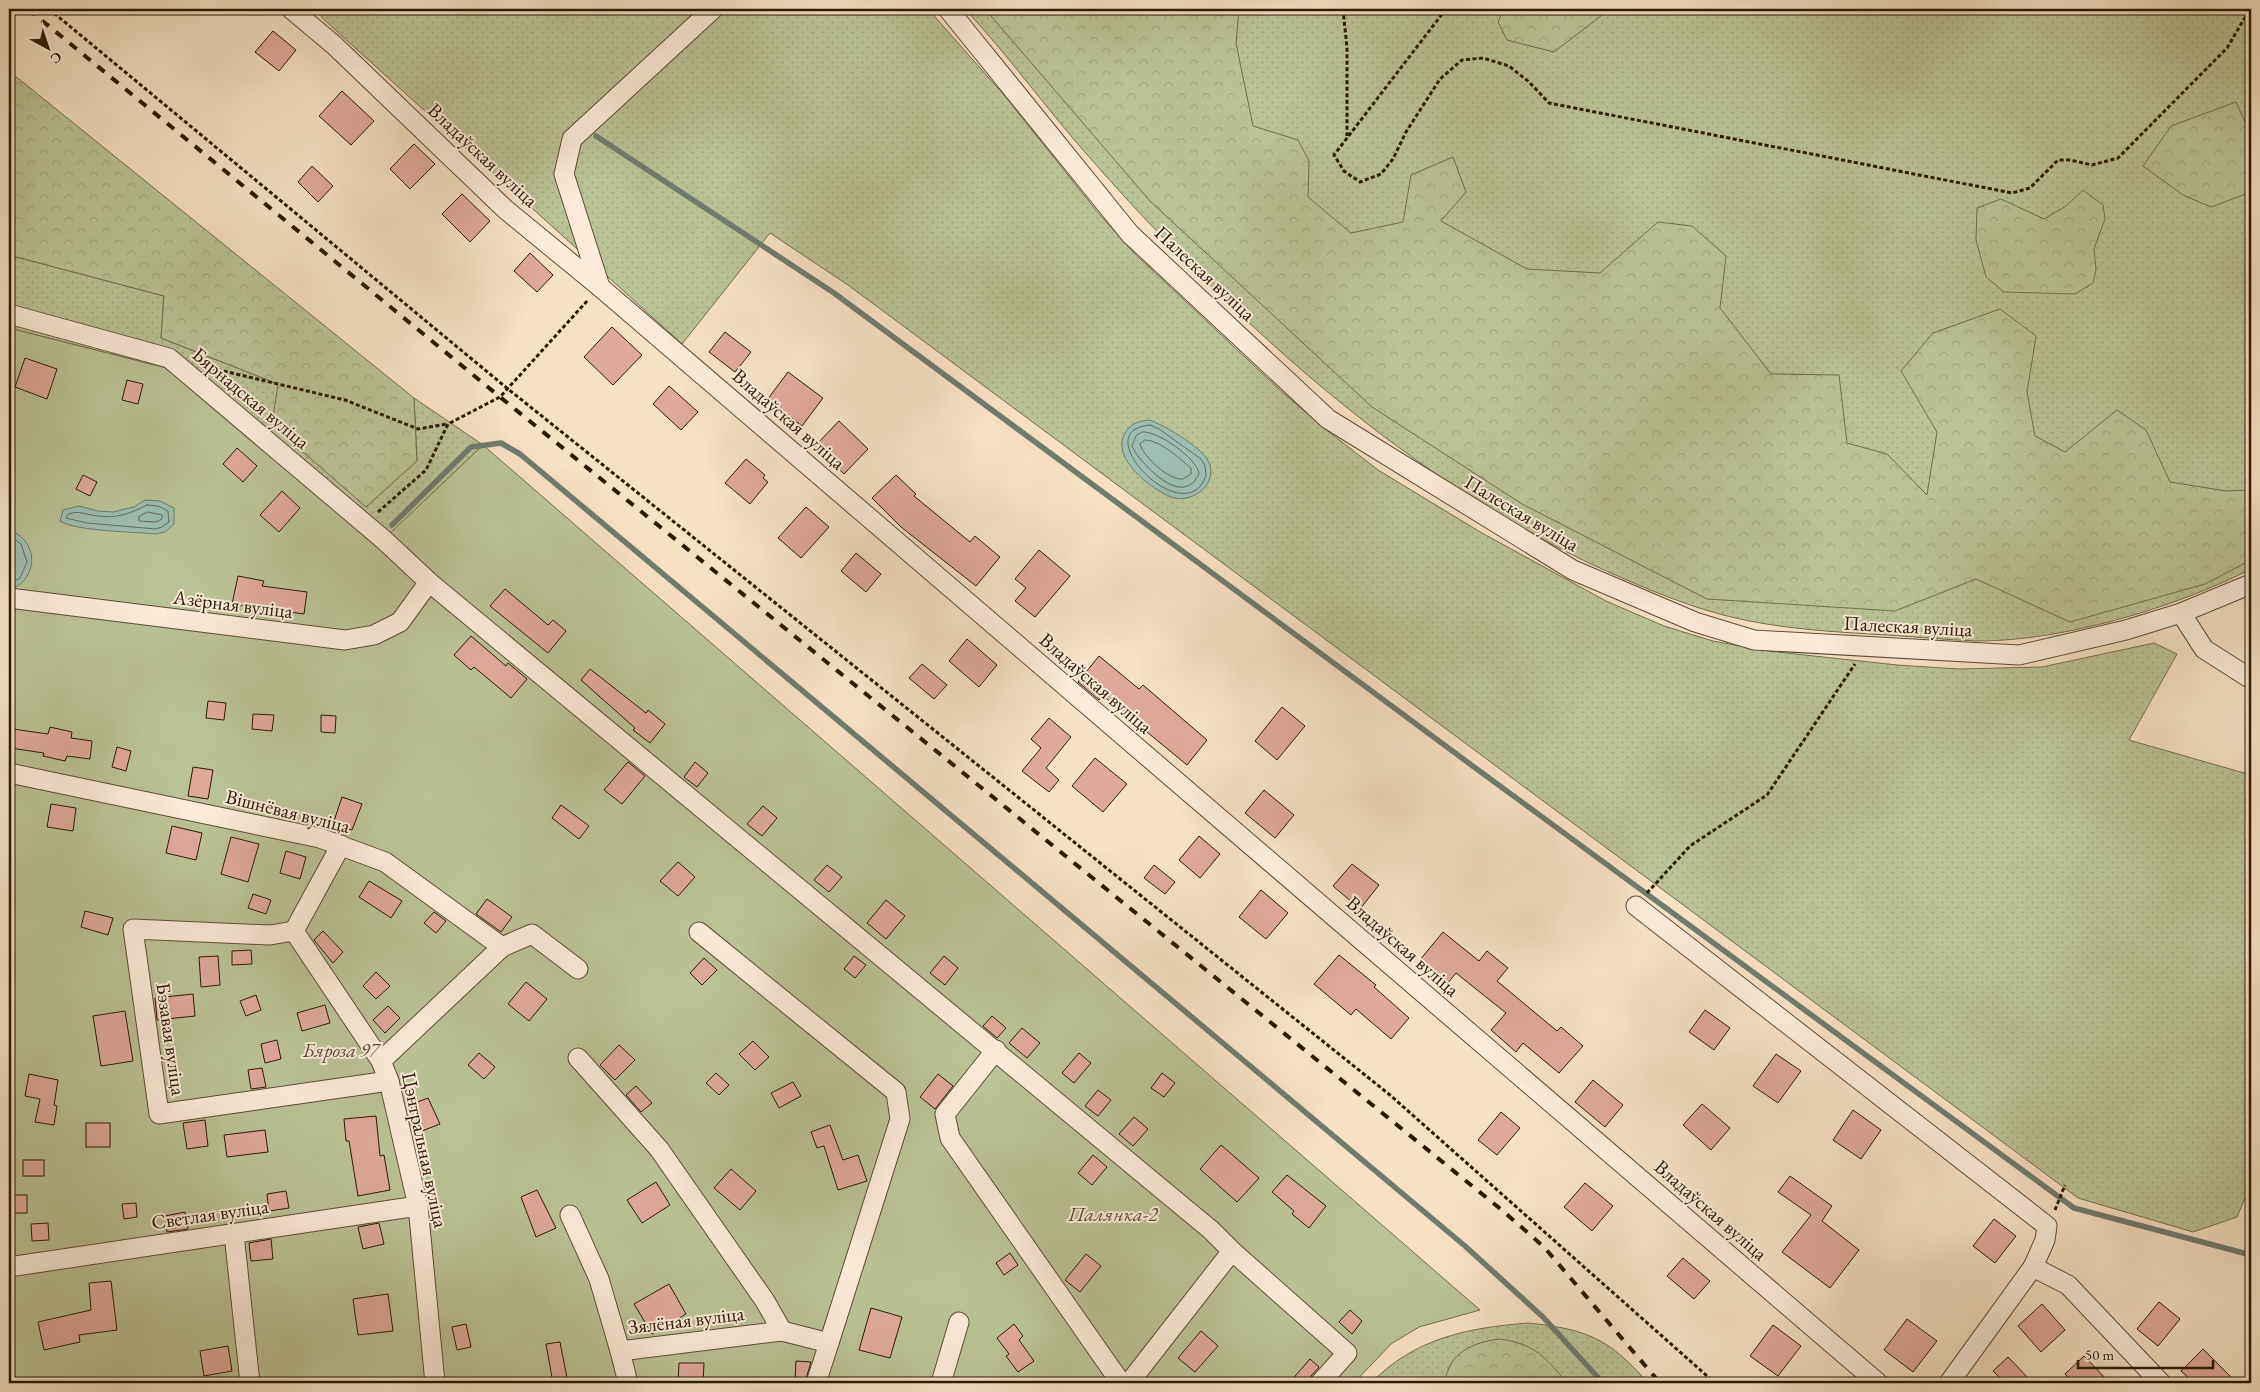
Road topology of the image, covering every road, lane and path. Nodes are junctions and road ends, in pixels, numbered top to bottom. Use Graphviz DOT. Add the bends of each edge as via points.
graph roads {
  1 [pos="49,9"];
  2 [pos="291,9"];
  3 [pos="713,9"];
  4 [pos="948,9"];
  5 [pos="1343,9"];
  6 [pos="1446,9"];
  7 [pos="2250,9"];
  8 [pos="1347,137"];
  9 [pos="600,287"];
  10 [pos="9,314"];
  11 [pos="205,367"];
  12 [pos="508,389"];
  13 [pos="448,424"];
  14 [pos="365,524"];
  15 [pos="429,582"];
  16 [pos="2251,584"];
  17 [pos="9,598"];
  18 [pos="2181,613"];
  19 [pos="1866,647"];
  20 [pos="2251,679"];
  21 [pos="9,773"];
  22 [pos="341,845"];
  23 [pos="1636,906"];
  24 [pos="294,931"];
  25 [pos="699,932"];
  26 [pos="502,947"];
  27 [pos="578,969"];
  28 [pos="996,1050"];
  29 [pos="578,1058"];
  30 [pos="381,1061"];
  31 [pos="389,1081"];
  32 [pos="2065,1185"];
  33 [pos="418,1206"];
  34 [pos="2053,1214"];
  35 [pos="570,1215"];
  36 [pos="234,1234"];
  37 [pos="1232,1251"];
  38 [pos="9,1267"];
  39 [pos="2033,1267"];
  40 [pos="959,1322"];
  41 [pos="782,1331"];
  42 [pos="829,1343"];
  43 [pos="620,1351"];
  44 [pos="250,1383"];
  45 [pos="435,1383"];
  46 [pos="628,1383"];
  47 [pos="816,1383"];
  48 [pos="941,1383"];
  49 [pos="1121,1383"];
  50 [pos="1129,1383"];
  51 [pos="1320,1383"];
  52 [pos="1715,1383"];
  53 [pos="1878,1383"];
  54 [pos="1948,1383"];
  55 [pos="2161,1383"];
  1 -- 12 [label="path"];
  2 -- 9 [label="street, Владаўская вуліца" via="334,45 505,209"];
  3 -- 9 [label="street" via="572,139 564,174"];
  4 -- 19 [label="street, Палеская вуліца" via="1130,234 1328,418 1573,570 1694,622 1754,640"];
  5 -- 8 [label="path" via="1347,48"];
  6 -- 8 [label="path"];
  7 -- 8 [label="path" via="2227,48 2118,158 2092,165 2058,160 2030,188 2012,194 1549,103 1509,66 1484,58 1462,60 1440,79 1382,174 1360,182 1344,171 1334,155"];
  9 -- 12 [label="path"];
  9 -- 53 [label="street, Владаўская вуліца"];
  10 -- 14 [label="street, Бярнадская вуліца" via="169,358"];
  11 -- 13 [label="path" via="344,400 418,429"];
  12 -- 13 [label="path" via="500,397"];
  12 -- 52 [label="path" via="1390,1095"];
  13 -- 14 [label="path" via="426,470"];
  14 -- 15 [label="street, Бярнадская вуліца"];
  15 -- 17 [label="street, Азёрная вуліца" via="400,622 374,635 345,640"];
  15 -- 28 [label="street, Бярнадская вуліца"];
  16 -- 18 [label="street, Палеская вуліца"];
  18 -- 19 [label="street, Палеская вуліца" via="2126,630 2019,655"];
  18 -- 20 [label="street" via="2204,650"];
  19 -- 23 [label="path" via="1767,795 1690,846"];
  21 -- 22 [label="street, Вішнёвая вуліца"];
  22 -- 24 [label="street"];
  22 -- 26 [label="street, Вішнёвая вуліца" via="385,862"];
  23 -- 39 [label="street" via="2047,1226 2045,1240"];
  24 -- 30 [label="street, Цэнтральная вуліца"];
  24 -- 31 [label="street, Бэзавая вуліца" via="270,935 133,930 159,1114"];
  25 -- 42 [label="street" via="896,1092 900,1119"];
  26 -- 27 [label="street" via="532,934"];
  26 -- 30 [label="street"];
  28 -- 37 [label="street, Бярнадская вуліца"];
  28 -- 49 [label="street" via="945,1114 950,1138"];
  29 -- 41 [label="street" via="658,1149"];
  30 -- 31 [label="street, Цэнтральная вуліца"];
  31 -- 33 [label="street, Цэнтральная вуліца"];
  32 -- 34 [label="path"];
  33 -- 36 [label="street, Светлая вуліца"];
  33 -- 45 [label="street, Цэнтральная вуліца"];
  35 -- 43 [label="street, Зялёная вуліца" via="599,1279"];
  36 -- 38 [label="street, Светлая вуліца"];
  36 -- 44 [label="street"];
  37 -- 50 [label="street"];
  37 -- 51 [label="street, Бярнадская вуліца" via="1347,1352"];
  39 -- 54 [label="street"];
  39 -- 55 [label="street" via="2068,1285"];
  40 -- 48 [label="street"];
  41 -- 42 [label="street, Зялёная вуліца"];
  41 -- 43 [label="street, Зялёная вуліца"];
  42 -- 47 [label="street"];
  43 -- 46 [label="street"];
}
